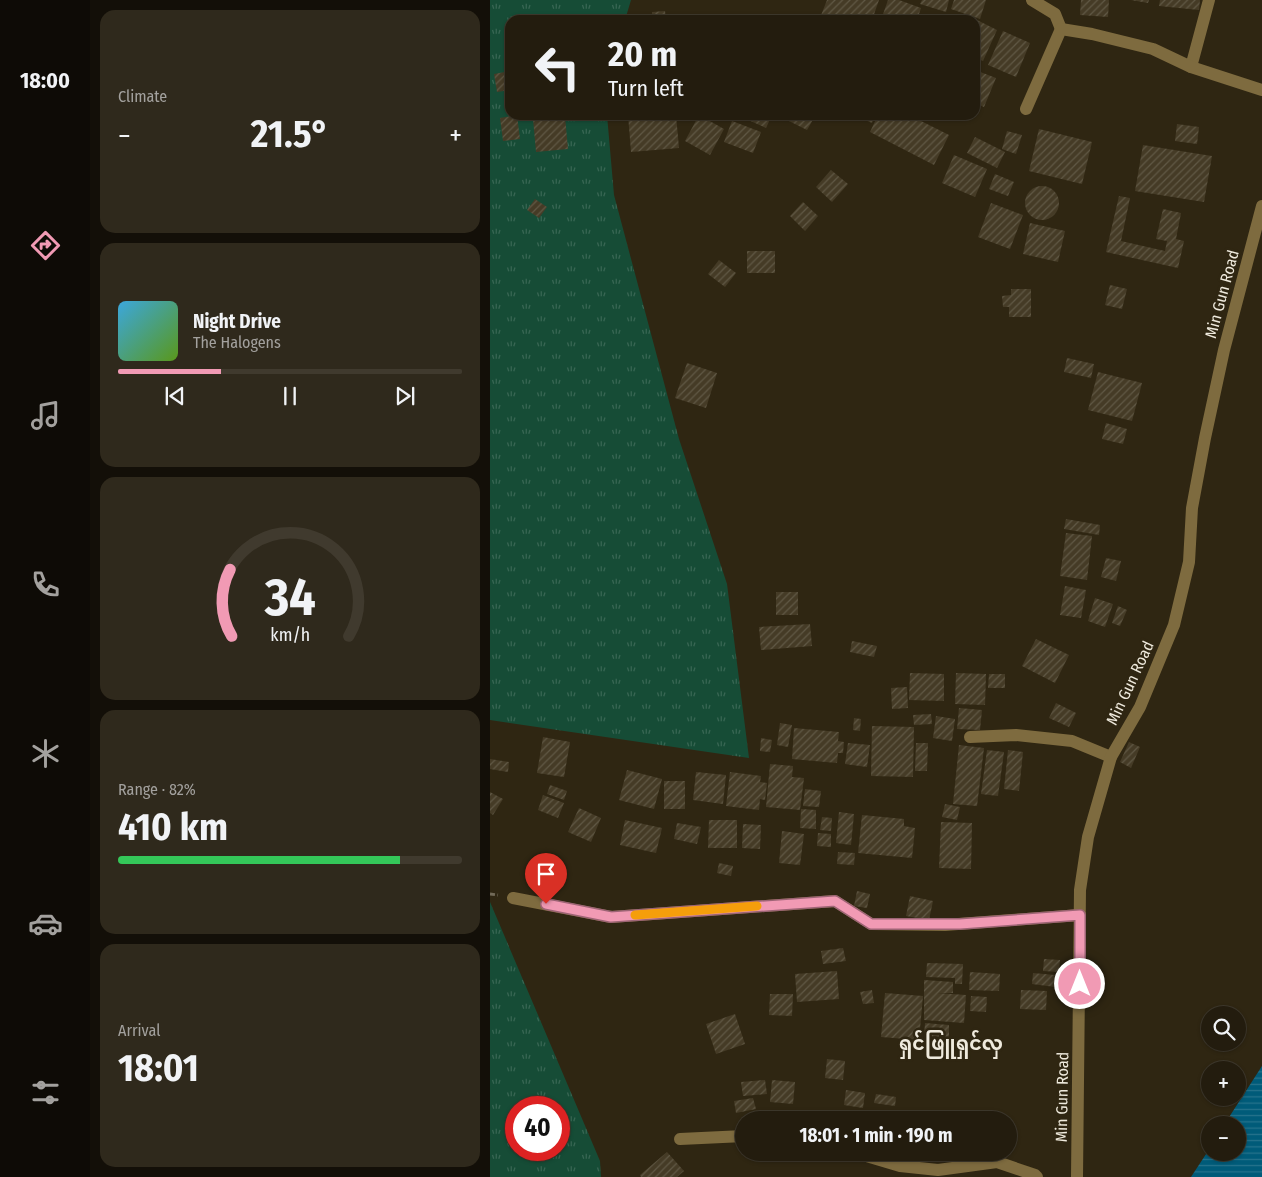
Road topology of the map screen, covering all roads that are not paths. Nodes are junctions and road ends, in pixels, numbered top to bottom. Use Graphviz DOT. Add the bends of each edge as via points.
graph roads {
  1 [pos="1032,0"];
  2 [pos="1209,0"];
  3 [pos="1061,29"];
  4 [pos="1192,67"];
  5 [pos="1262,90"];
  6 [pos="1026,109"];
  7 [pos="1262,206"];
  8 [pos="970,737"];
  9 [pos="1111,757"];
  10 [pos="513,898"];
  11 [pos="1080,915"];
  12 [pos="735,1136"];
  13 [pos="680,1139"];
  14 [pos="883,1161"];
  15 [pos="1037,1177"];
  16 [pos="1076,1177"];
  1 -- 3 [label="street" via="1055,14"];
  2 -- 4 [label="street"];
  3 -- 4 [label="street" via="1152,49"];
  3 -- 6 [label="street"];
  4 -- 5 [label="street"];
  7 -- 9 [label="street, Min Gun Road" via="1224,350 1205,438 1192,508 1189,562 1174,625 1140,707"];
  8 -- 9 [label="street" via="1016,735 1072,741"];
  9 -- 11 [label="street, Min Gun Road" via="1088,837 1080,890"];
  10 -- 11 [label="street" via="611,917 835,901 871,924 945,925"];
  11 -- 16 [label="street, Min Gun Road"];
  12 -- 13 [label="street"];
  14 -- 15 [label="street" via="938,1170 997,1162"];
}
